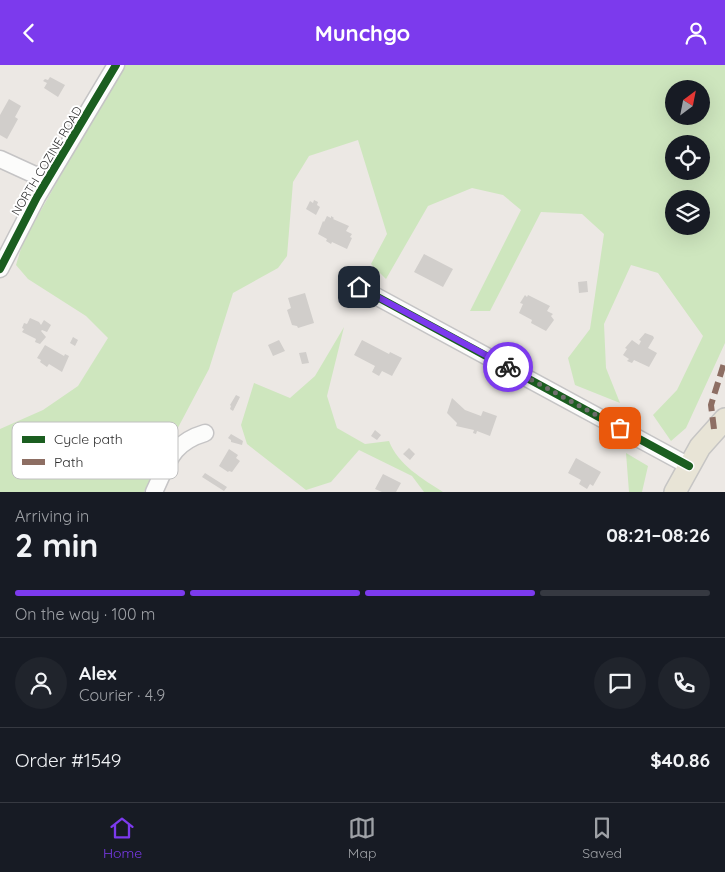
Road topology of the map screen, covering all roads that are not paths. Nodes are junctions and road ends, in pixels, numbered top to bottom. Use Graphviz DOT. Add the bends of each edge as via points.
graph roads {
  1 [pos="116,65"];
  2 [pos="0,159"];
  3 [pos="46,180"];
  4 [pos="0,269"];
  5 [pos="359,287"];
  6 [pos="725,419"];
  7 [pos="204,433"];
  8 [pos="178,447"];
  9 [pos="689,466"];
  10 [pos="161,479"];
  11 [pos="154,492"];
  12 [pos="675,492"];
  1 -- 3 [label="street, NORTH COZINE ROAD"];
  2 -- 3 [label="street"];
  3 -- 4 [label="street, NORTH COZINE ROAD"];
  5 -- 9 [label="street"];
  6 -- 9 [label="main road" via="706,439"];
  7 -- 8 [label="street"];
  9 -- 12 [label="main road"];
  10 -- 11 [label="street"];
}
